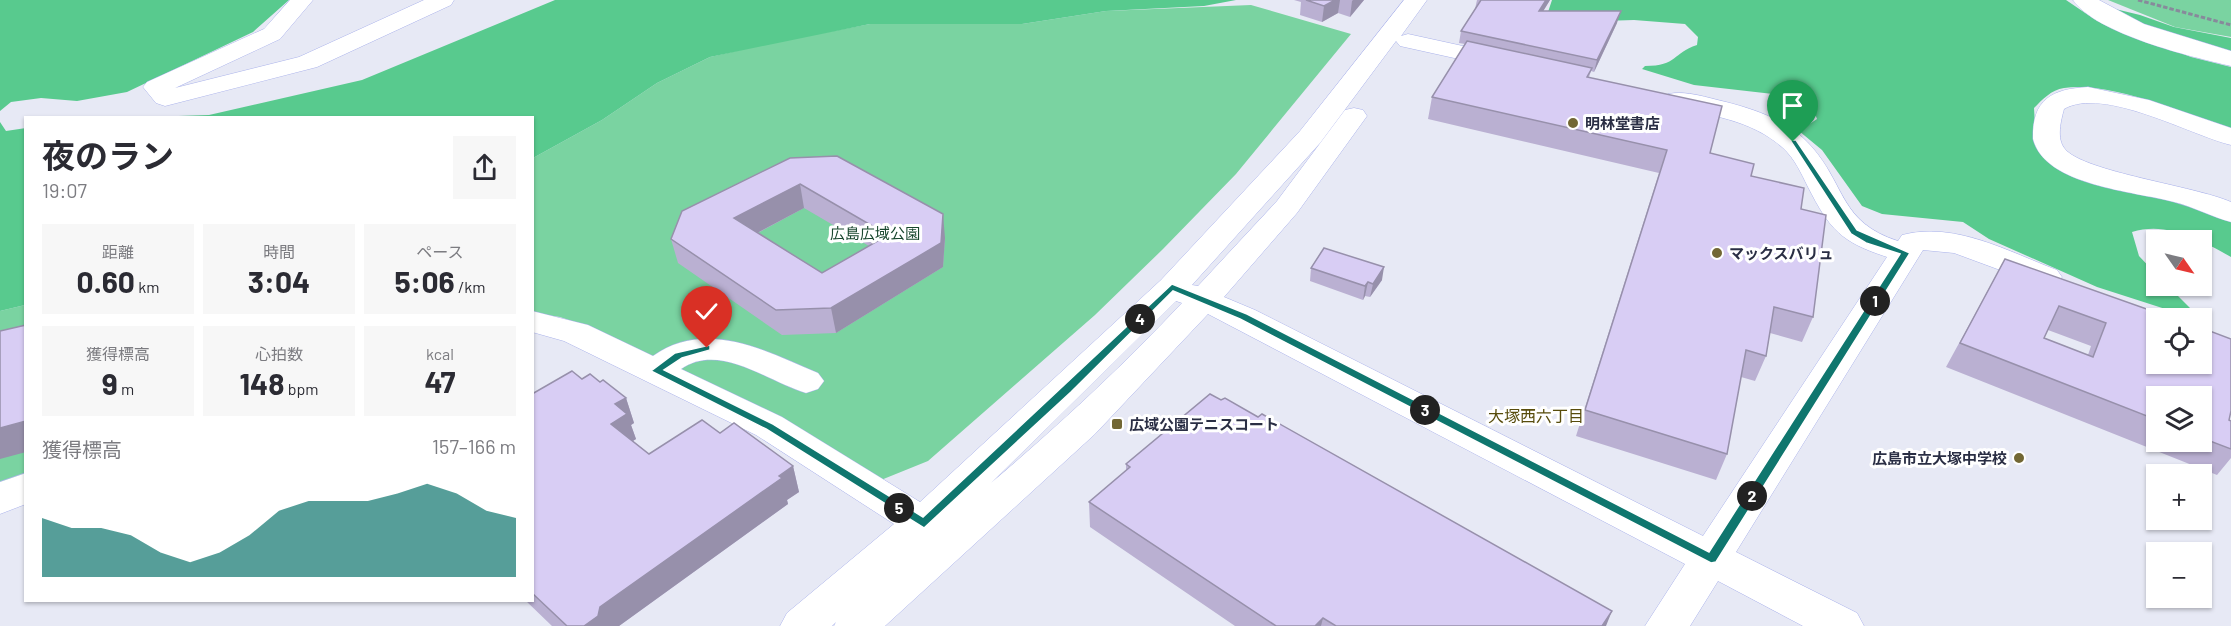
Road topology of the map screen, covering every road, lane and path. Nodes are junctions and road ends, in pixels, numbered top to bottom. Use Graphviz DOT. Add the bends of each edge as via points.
graph roads {
  1 [pos="302,0"];
  2 [pos="390,0"];
  3 [pos="443,0"];
  4 [pos="1416,0"];
  5 [pos="1438,0"];
  6 [pos="2084,0"];
  7 [pos="2138,0"];
  8 [pos="410,15"];
  9 [pos="2231,25"];
  10 [pos="1408,41"];
  11 [pos="2231,59"];
  12 [pos="1530,67"];
  13 [pos="1655,95"];
  14 [pos="2231,137"];
  15 [pos="2231,213"];
  16 [pos="1905,253"];
  17 [pos="2070,286"];
  18 [pos="1188,294"];
  19 [pos="534,322"];
  20 [pos="656,371"];
  21 [pos="806,381"];
  22 [pos="24,488"];
  23 [pos="0,499"];
  24 [pos="924,523"];
  25 [pos="1711,558"];
  26 [pos="802,626"];
  27 [pos="856,626"];
  28 [pos="1667,626"];
  29 [pos="1842,626"];
  1 -- 8 [label="street" via="272,34 156,87 165,98 308,62"];
  2 -- 8 [label="street"];
  3 -- 8 [label="street"];
  4 -- 18 [label="street"];
  5 -- 10 [label="street"];
  6 -- 11 [label="street" via="2104,14 2143,31"];
  7 -- 9 [label="path"];
  10 -- 12 [label="street"];
  10 -- 18 [label="street" via="1287,207"];
  13 -- 16 [label="street" via="1739,114 1783,135 1801,150 1854,232"];
  14 -- 15 [label="street" via="2142,106 2083,94 2062,97 2052,106 2045,137 2050,150 2062,161"];
  16 -- 17 [label="street" via="1913,241 1947,241"];
  16 -- 25 [label="street"];
  18 -- 24 [label="street" via="1067,390"];
  18 -- 25 [label="street" via="1244,316"];
  18 -- 27 [label="street" via="1082,425"];
  19 -- 20 [label="street" via="576,333"];
  20 -- 21 [label="street" via="678,355 707,348 729,351"];
  20 -- 24 [label="street" via="770,426"];
  22 -- 23 [label="street"];
  24 -- 26 [label="street"];
  25 -- 28 [label="street"];
  25 -- 29 [label="street"];
}
